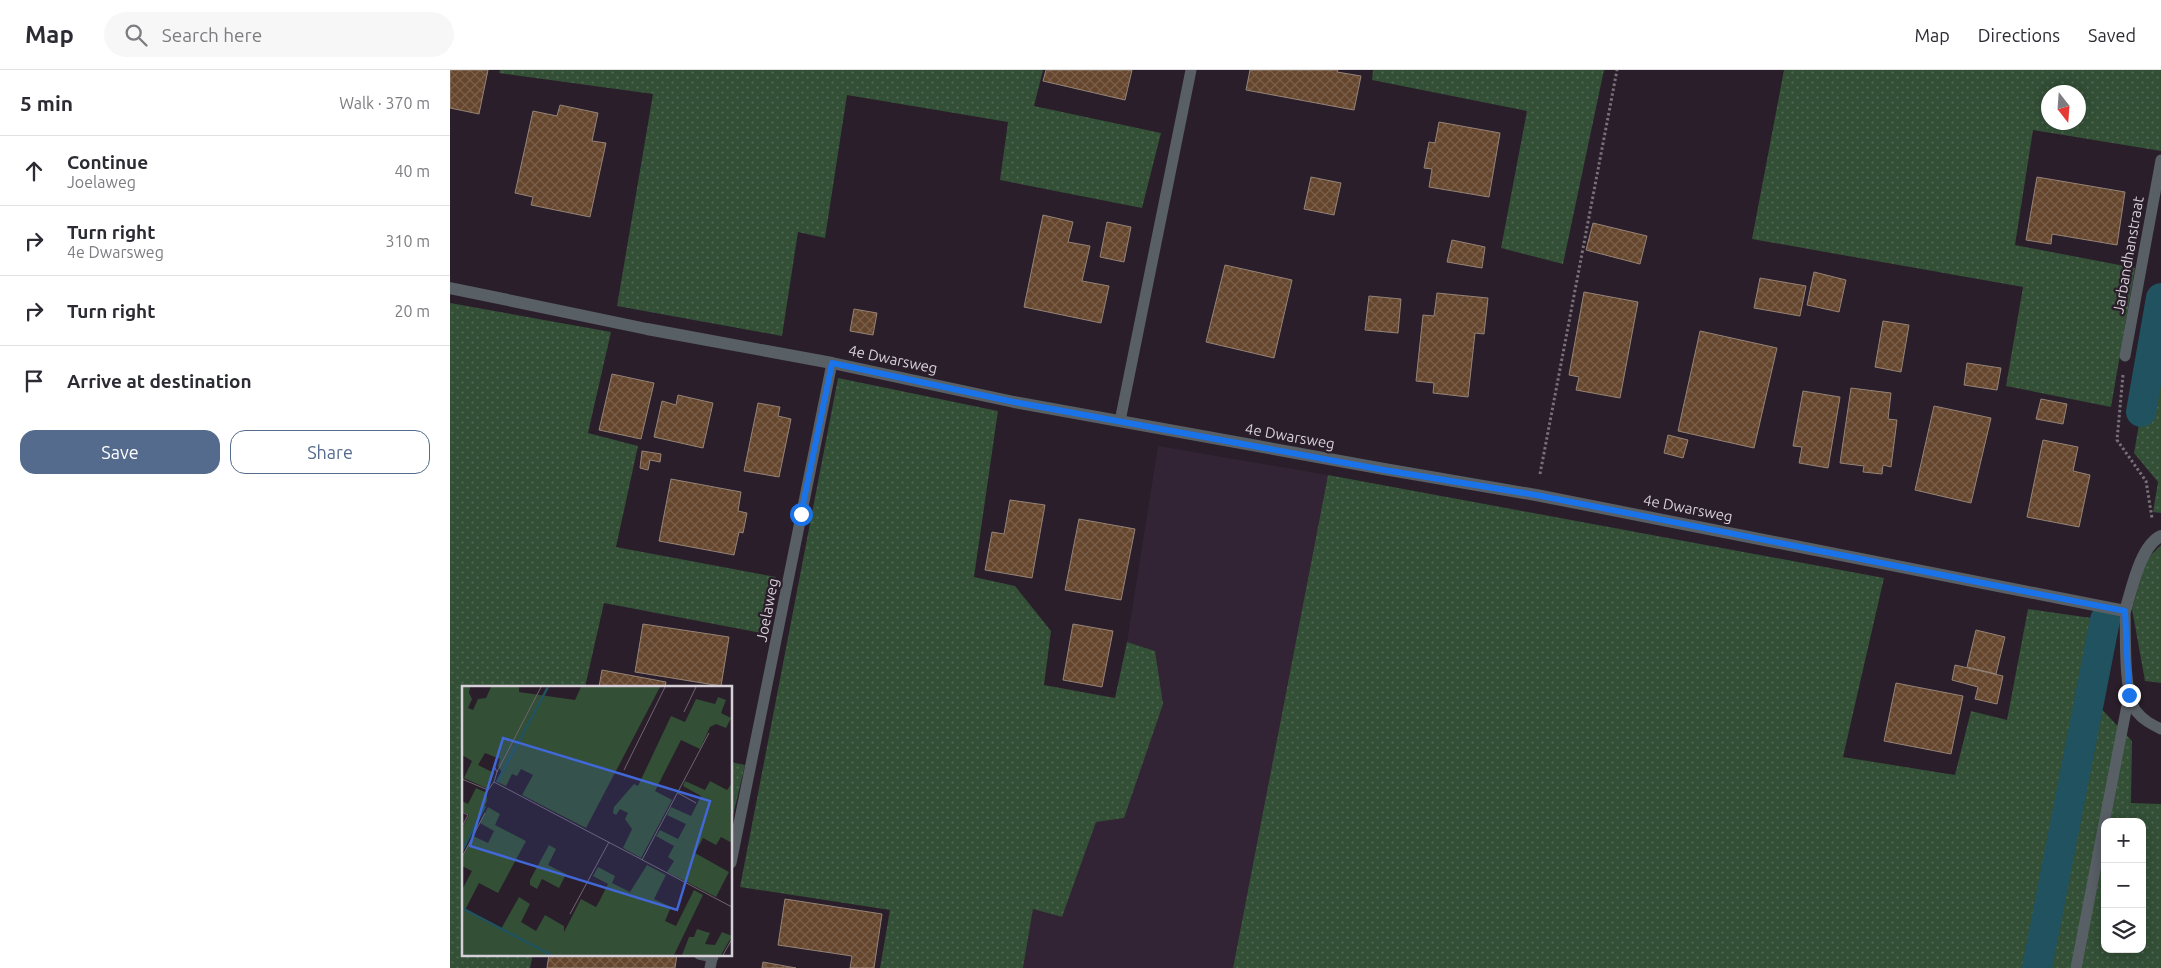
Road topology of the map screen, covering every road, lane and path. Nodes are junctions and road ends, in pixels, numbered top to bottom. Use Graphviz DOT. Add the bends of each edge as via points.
graph roads {
  1 [pos="1191,70"];
  2 [pos="1617,70"];
  3 [pos="2161,160"];
  4 [pos="450,288"];
  5 [pos="2125,356"];
  6 [pos="832,363"];
  7 [pos="1120,421"];
  8 [pos="1536,495"];
  9 [pos="2158,537"];
  10 [pos="2125,611"];
  11 [pos="2129,695"];
  12 [pos="2161,729"];
  13 [pos="732,858"];
  14 [pos="2076,968"];
  1 -- 7 [label="lane"];
  2 -- 8 [label="path"];
  3 -- 5 [label="lane, Jarbandhanstraat"];
  4 -- 6 [label="street, 4e Dwarsweg"];
  5 -- 9 [label="path" via="2117,440 2146,481"];
  6 -- 7 [label="street, 4e Dwarsweg"];
  6 -- 13 [label="lane, Joelaweg"];
  7 -- 8 [label="street, 4e Dwarsweg"];
  8 -- 10 [label="street, 4e Dwarsweg"];
  9 -- 10 [label="street" via="2146,550"];
  10 -- 11 [label="lane"];
  11 -- 12 [label="lane" via="2136,711"];
  11 -- 14 [label="lane"];
}
